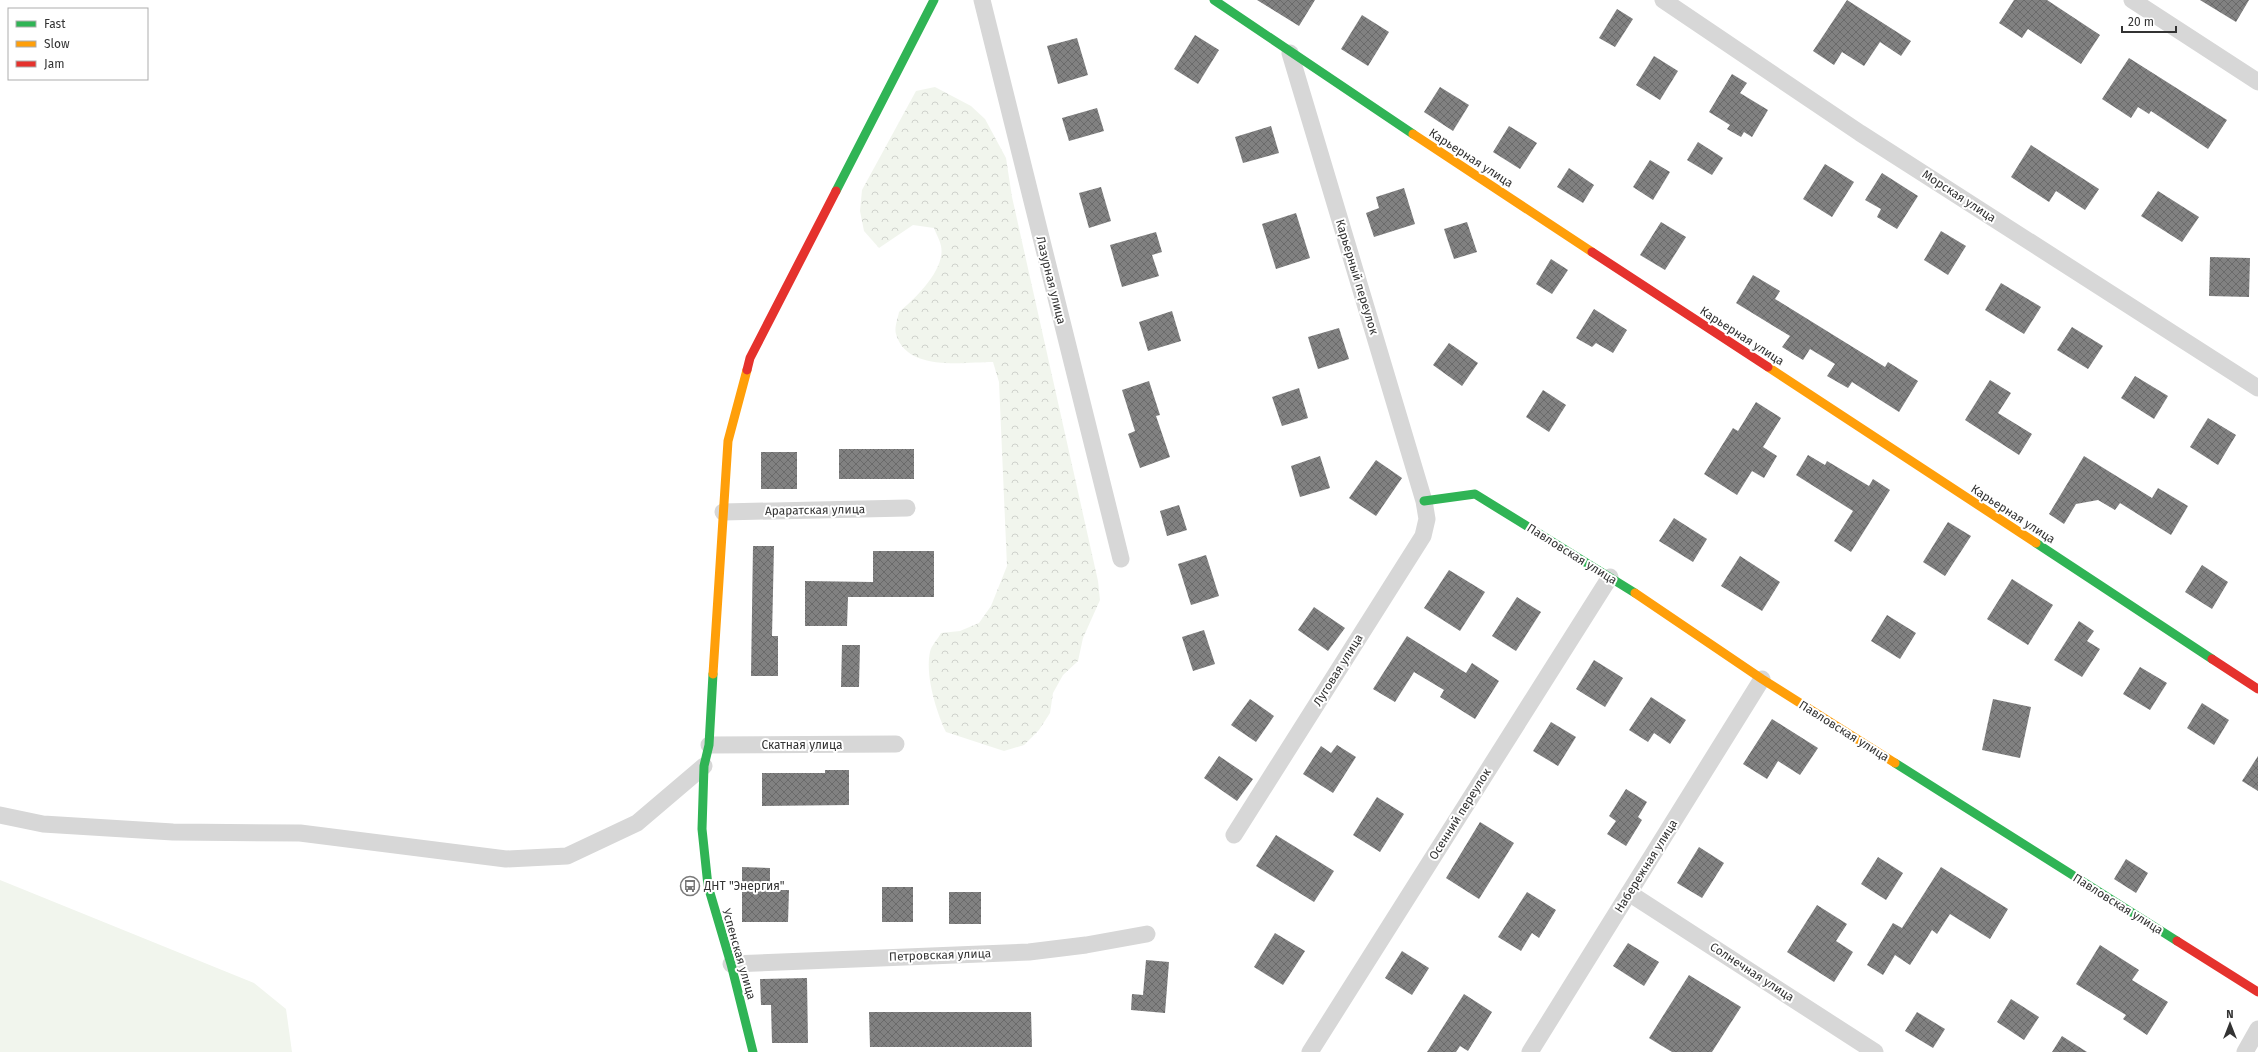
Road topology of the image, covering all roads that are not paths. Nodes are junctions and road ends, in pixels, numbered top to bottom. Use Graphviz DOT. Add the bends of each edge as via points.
graph roads {
  1 [pos="934,0"];
  2 [pos="982,0"];
  3 [pos="1214,0"];
  4 [pos="1663,0"];
  5 [pos="2132,0"];
  6 [pos="1290,53"];
  7 [pos="2258,82"];
  8 [pos="2258,388"];
  9 [pos="1424,500"];
  10 [pos="907,508"];
  11 [pos="723,512"];
  12 [pos="1121,559"];
  13 [pos="1610,577"];
  14 [pos="1762,679"];
  15 [pos="2258,689"];
  16 [pos="896,744"];
  17 [pos="709,745"];
  18 [pos="704,766"];
  19 [pos="0,815"];
  20 [pos="1234,835"];
  21 [pos="1629,893"];
  22 [pos="1147,934"];
  23 [pos="731,964"];
  24 [pos="2258,992"];
  25 [pos="2258,1029"];
  26 [pos="753,1052"];
  27 [pos="1310,1052"];
  28 [pos="1530,1052"];
  29 [pos="1875,1052"];
  30 [pos="2245,1052"];
  1 -- 11 [label="street, Успенская улица" via="750,358 728,441"];
  2 -- 12 [label="street, Лазурная улица"];
  3 -- 6 [label="street, Карьерная улица"];
  4 -- 8 [label="street, Морская улица" via="1860,133"];
  5 -- 7 [label="street"];
  6 -- 9 [label="street, Карьерный переулок"];
  6 -- 15 [label="street, Карьерная улица"];
  9 -- 13 [label="street, Павловская улица" via="1475,494"];
  9 -- 20 [label="street, Луговая улица" via="1427,519 1423,536"];
  10 -- 11 [label="street, Араратская улица"];
  11 -- 17 [label="street, Успенская улица"];
  13 -- 14 [label="street, Павловская улица"];
  13 -- 27 [label="street, Осенний переулок"];
  14 -- 21 [label="street, Набережная улица"];
  14 -- 24 [label="street, Павловская улица"];
  16 -- 17 [label="street, Скатная улица"];
  17 -- 18 [label="street, Успенская улица"];
  18 -- 19 [label="street" via="637,823 567,856 506,859 300,833 173,832 44,824"];
  18 -- 23 [label="street, Успенская улица" via="702,829 708,886"];
  21 -- 28 [label="street, Набережная улица"];
  21 -- 29 [label="street, Солнечная улица"];
  22 -- 23 [label="street, Петровская улица" via="1029,952"];
  23 -- 26 [label="street, Успенская улица"];
  25 -- 30 [label="street"];
}
